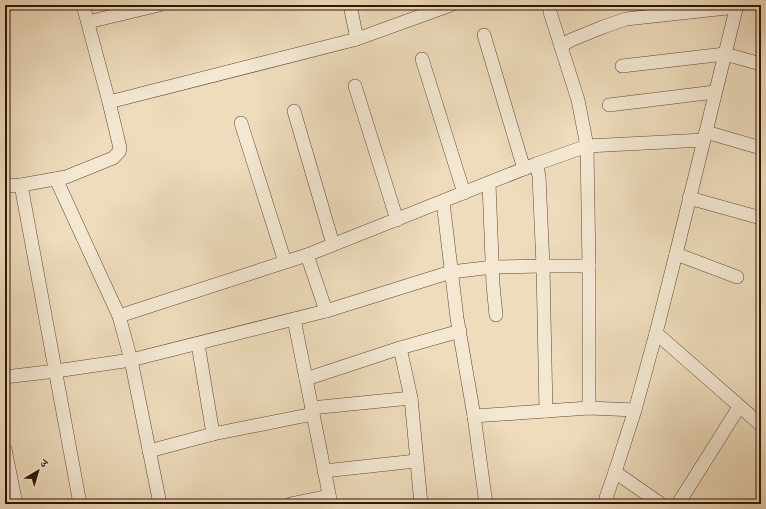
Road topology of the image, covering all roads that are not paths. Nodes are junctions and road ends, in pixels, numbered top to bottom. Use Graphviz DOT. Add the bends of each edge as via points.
graph roads {
  1 [pos="83,5"];
  2 [pos="160,5"];
  3 [pos="350,5"];
  4 [pos="451,5"];
  5 [pos="737,6"];
  6 [pos="550,12"];
  7 [pos="88,22"];
  8 [pos="484,35"];
  9 [pos="357,39"];
  10 [pos="561,46"];
  11 [pos="725,54"];
  12 [pos="422,59"];
  13 [pos="761,64"];
  14 [pos="622,66"];
  15 [pos="355,86"];
  16 [pos="715,92"];
  17 [pos="109,102"];
  18 [pos="609,104"];
  19 [pos="294,111"];
  20 [pos="241,123"];
  21 [pos="705,136"];
  22 [pos="587,146"];
  23 [pos="761,148"];
  24 [pos="530,166"];
  25 [pos="56,179"];
  26 [pos="490,183"];
  27 [pos="21,185"];
  28 [pos="5,186"];
  29 [pos="464,194"];
  30 [pos="689,198"];
  31 [pos="443,202"];
  32 [pos="761,218"];
  33 [pos="396,220"];
  34 [pos="333,244"];
  35 [pos="676,254"];
  36 [pos="307,255"];
  37 [pos="285,262"];
  38 [pos="543,266"];
  39 [pos="589,266"];
  40 [pos="493,267"];
  41 [pos="451,272"];
  42 [pos="738,277"];
  43 [pos="326,311"];
  44 [pos="496,315"];
  45 [pos="119,316"];
  46 [pos="294,319"];
  47 [pos="460,332"];
  48 [pos="656,332"];
  49 [pos="198,344"];
  50 [pos="400,348"];
  51 [pos="131,360"];
  52 [pos="56,371"];
  53 [pos="5,378"];
  54 [pos="306,379"];
  55 [pos="411,398"];
  56 [pos="739,407"];
  57 [pos="589,408"];
  58 [pos="635,410"];
  59 [pos="312,411"];
  60 [pos="546,411"];
  61 [pos="474,416"];
  62 [pos="761,425"];
  63 [pos="212,434"];
  64 [pos="5,449"];
  65 [pos="149,451"];
  66 [pos="416,461"];
  67 [pos="324,471"];
  68 [pos="616,472"];
  69 [pos="330,500"];
  70 [pos="16,504"];
  71 [pos="80,504"];
  72 [pos="160,504"];
  73 [pos="290,504"];
  74 [pos="422,504"];
  75 [pos="486,504"];
  76 [pos="605,504"];
  77 [pos="661,504"];
  78 [pos="678,504"];
  1 -- 7 [label="street"];
  2 -- 7 [label="street"];
  3 -- 9 [label="street"];
  4 -- 9 [label="street"];
  5 -- 10 [label="street" via="626,19 603,26"];
  5 -- 11 [label="street"];
  6 -- 10 [label="street"];
  7 -- 17 [label="street"];
  8 -- 24 [label="street"];
  9 -- 17 [label="street"];
  10 -- 22 [label="street" via="578,100"];
  11 -- 13 [label="street"];
  11 -- 14 [label="street"];
  11 -- 16 [label="street"];
  12 -- 29 [label="street"];
  15 -- 33 [label="street"];
  16 -- 18 [label="street"];
  16 -- 21 [label="street"];
  17 -- 25 [label="street" via="119,152 113,158"];
  19 -- 34 [label="street"];
  20 -- 37 [label="street"];
  21 -- 22 [label="street"];
  21 -- 23 [label="street"];
  21 -- 30 [label="street"];
  22 -- 24 [label="street"];
  22 -- 39 [label="street"];
  24 -- 26 [label="street"];
  24 -- 38 [label="street" via="539,176"];
  25 -- 27 [label="street"];
  25 -- 45 [label="street"];
  26 -- 29 [label="street"];
  26 -- 40 [label="street"];
  27 -- 28 [label="street"];
  27 -- 52 [label="street"];
  29 -- 31 [label="street"];
  30 -- 32 [label="street"];
  30 -- 35 [label="street"];
  31 -- 33 [label="street"];
  31 -- 41 [label="street"];
  33 -- 34 [label="street"];
  34 -- 36 [label="street"];
  35 -- 42 [label="street"];
  35 -- 48 [label="street"];
  36 -- 37 [label="street"];
  36 -- 43 [label="street"];
  37 -- 45 [label="street"];
  38 -- 39 [label="street"];
  38 -- 40 [label="street"];
  38 -- 60 [label="street"];
  39 -- 57 [label="street"];
  40 -- 41 [label="street"];
  40 -- 44 [label="street"];
  41 -- 43 [label="street"];
  41 -- 47 [label="street"];
  43 -- 46 [label="street"];
  45 -- 51 [label="street"];
  46 -- 49 [label="street"];
  46 -- 54 [label="street"];
  47 -- 50 [label="street"];
  47 -- 61 [label="street"];
  48 -- 56 [label="street"];
  48 -- 58 [label="street"];
  49 -- 51 [label="street"];
  49 -- 63 [label="street"];
  50 -- 54 [label="street"];
  50 -- 55 [label="street"];
  51 -- 52 [label="street"];
  51 -- 65 [label="street"];
  52 -- 53 [label="street"];
  52 -- 71 [label="street"];
  54 -- 59 [label="street"];
  55 -- 59 [label="street"];
  55 -- 66 [label="street"];
  56 -- 62 [label="street"];
  56 -- 78 [label="street"];
  57 -- 58 [label="street"];
  57 -- 60 [label="street"];
  58 -- 68 [label="street"];
  59 -- 63 [label="street"];
  59 -- 67 [label="street"];
  60 -- 61 [label="street"];
  61 -- 75 [label="street"];
  63 -- 65 [label="street"];
  64 -- 70 [label="street"];
  65 -- 72 [label="street"];
  66 -- 67 [label="street"];
  66 -- 74 [label="street"];
  67 -- 69 [label="street"];
  68 -- 76 [label="street"];
  68 -- 77 [label="street"];
  69 -- 73 [label="street"];
}
